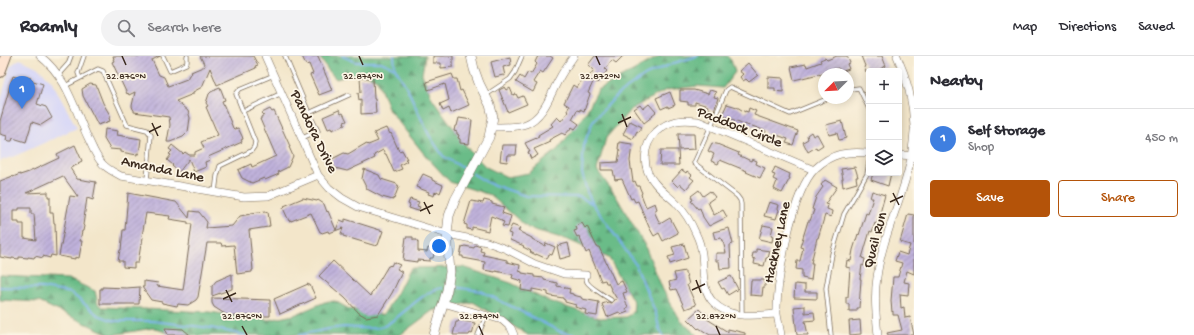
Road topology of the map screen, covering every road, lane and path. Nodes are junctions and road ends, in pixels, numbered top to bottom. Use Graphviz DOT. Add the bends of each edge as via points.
graph roads {
  1 [pos="6,56"];
  2 [pos="40,56"];
  3 [pos="71,56"];
  4 [pos="84,56"];
  5 [pos="164,56"];
  6 [pos="187,56"];
  7 [pos="265,56"];
  8 [pos="285,56"];
  9 [pos="471,56"];
  10 [pos="522,56"];
  11 [pos="574,56"];
  12 [pos="897,56"];
  13 [pos="0,72"];
  14 [pos="59,74"];
  15 [pos="274,74"];
  16 [pos="80,78"];
  17 [pos="65,86"];
  18 [pos="854,89"];
  19 [pos="282,93"];
  20 [pos="349,95"];
  21 [pos="485,95"];
  22 [pos="818,103"];
  23 [pos="867,104"];
  24 [pos="243,112"];
  25 [pos="309,113"];
  26 [pos="711,126"];
  27 [pos="914,126"];
  28 [pos="492,127"];
  29 [pos="914,131"];
  30 [pos="302,138"];
  31 [pos="866,153"];
  32 [pos="902,155"];
  33 [pos="913,156"];
  34 [pos="814,170"];
  35 [pos="318,175"];
  36 [pos="866,176"];
  37 [pos="147,181"];
  38 [pos="216,192"];
  39 [pos="447,234"];
  40 [pos="586,275"];
  41 [pos="611,300"];
  42 [pos="443,303"];
  43 [pos="487,314"];
  44 [pos="777,314"];
  45 [pos="742,316"];
  46 [pos="434,335"];
  47 [pos="478,335"];
  48 [pos="514,335"];
  49 [pos="781,335"];
  50 [pos="831,335"];
  51 [pos="878,335"];
  1 -- 13 [label="main road"];
  2 -- 14 [label="street, Amanda Lane"];
  3 -- 14 [label="lane"];
  4 -- 16 [label="lane" via="78,73"];
  5 -- 6 [label="lane" via="170,71 186,64"];
  7 -- 15 [label="street, Pandora Drive"];
  8 -- 25 [label="lane"];
  9 -- 21 [label="street" via="476,76"];
  10 -- 21 [label="lane" via="510,79"];
  11 -- 28 [label="street" via="558,80 544,109 537,116 528,123 514,127"];
  12 -- 27 [label="street" via="909,87"];
  14 -- 17 [label="street, Amanda Lane"];
  15 -- 19 [label="street, Pandora Drive"];
  15 -- 24 [label="lane" via="240,89 236,94"];
  16 -- 17 [label="lane"];
  16 -- 37 [label="lane" via="98,69 103,71 127,125 147,130 152,135"];
  17 -- 37 [label="street, Amanda Lane" via="100,162 121,176"];
  18 -- 23 [label="lane" via="859,88"];
  19 -- 24 [label="lane"];
  19 -- 30 [label="street, Pandora Drive"];
  20 -- 25 [label="lane"];
  21 -- 28 [label="street" via="493,117"];
  22 -- 26 [label="lane" via="790,114 730,87 726,90"];
  24 -- 38 [label="lane" via="255,142 254,147 251,151 220,166"];
  25 -- 30 [label="lane" via="318,131"];
  26 -- 34 [label="street, Paddock Circle"];
  26 -- 45 [label="lane" via="694,163 740,200"];
  26 -- 45 [label="street, Paddock Circle" via="685,119 672,121 661,127 648,145 646,162 648,173 654,183 688,217 702,253 708,295 722,310"];
  28 -- 39 [label="street" via="455,200 449,216"];
  29 -- 33 [label="street, Quail Run"];
  30 -- 35 [label="street, Pandora Drive"];
  31 -- 34 [label="street, Hackney Lane" via="848,152 838,155 826,160"];
  32 -- 33 [label="street"];
  33 -- 51 [label="street, Quail Run" via="883,249 877,277 875,308"];
  34 -- 44 [label="street, Hackney Lane" via="800,192 789,228"];
  35 -- 38 [label="street, Amanda Lane" via="268,196 244,197"];
  35 -- 39 [label="street, Pandora Drive" via="329,188 358,207"];
  36 -- 50 [label="lane" via="844,214 832,254 826,288"];
  37 -- 38 [label="street, Amanda Lane"];
  39 -- 40 [label="street, Pandora Drive" via="487,242 550,270 564,274"];
  39 -- 42 [label="street" via="450,272"];
  40 -- 41 [label="lane" via="589,284"];
  42 -- 43 [label="street"];
  42 -- 46 [label="street"];
  43 -- 47 [label="lane"];
  43 -- 48 [label="street" via="502,320 511,328"];
  44 -- 45 [label="street, Paddock Circle"];
  44 -- 49 [label="street, Hackney Lane"];
}
